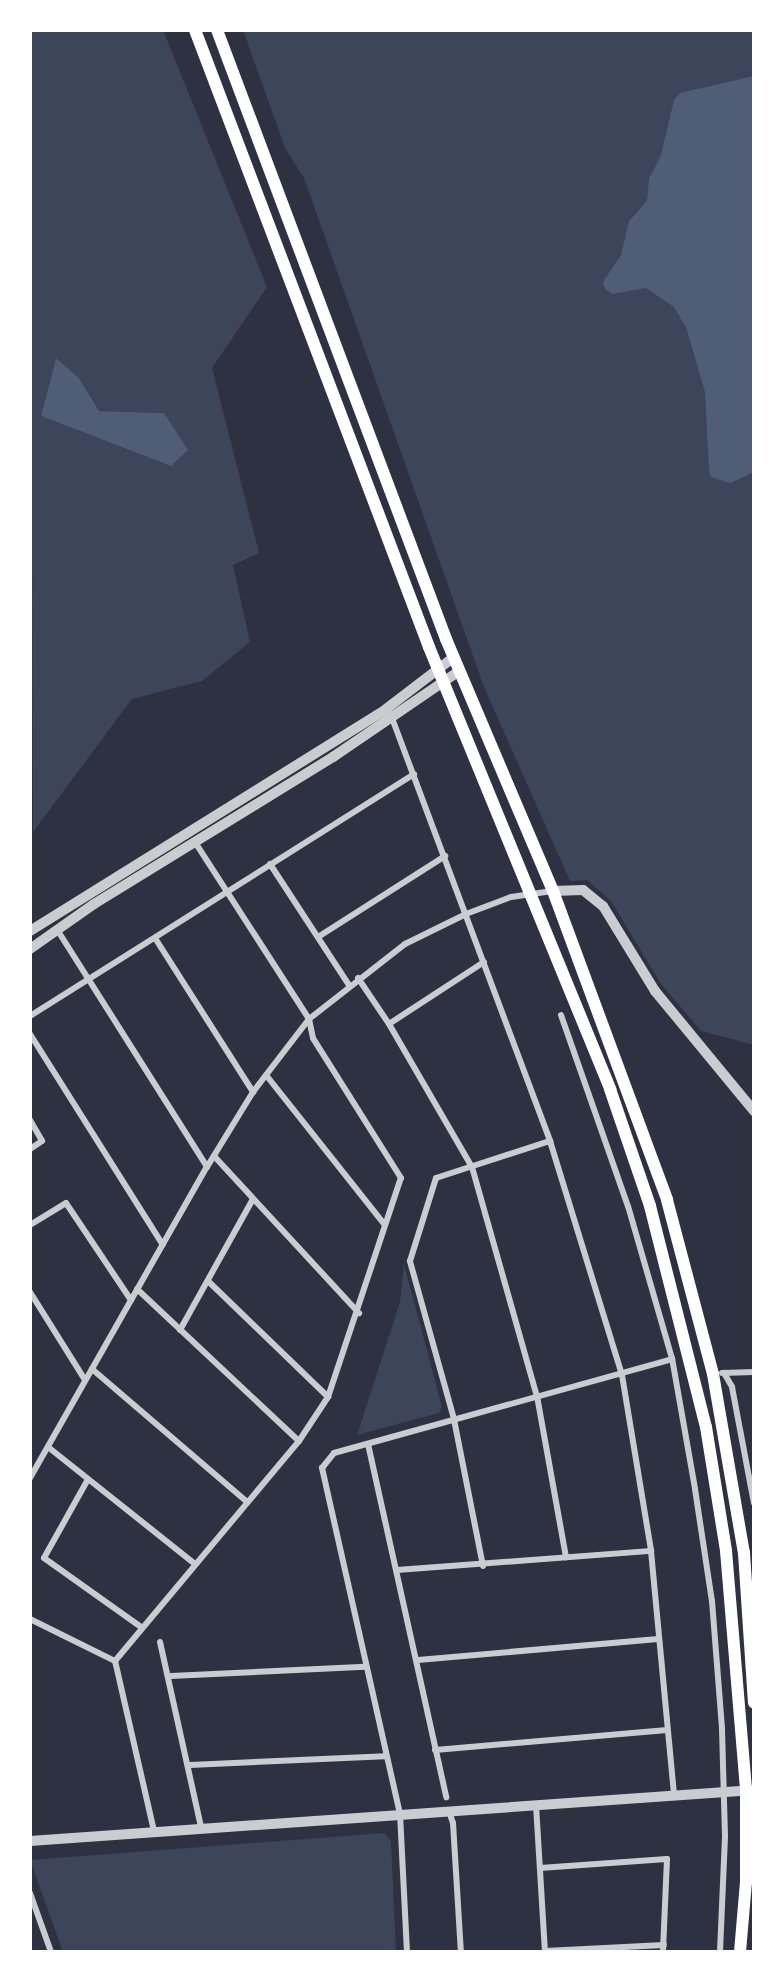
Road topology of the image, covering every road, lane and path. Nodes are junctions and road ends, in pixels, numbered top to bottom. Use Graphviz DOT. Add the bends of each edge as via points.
graph roads {
  1 [pos="195,30"];
  2 [pos="217,30"];
  3 [pos="454,657"];
  4 [pos="438,669"];
  5 [pos="459,671"];
  6 [pos="444,682"];
  7 [pos="392,718"];
  8 [pos="414,774"];
  9 [pos="231,805"];
  10 [pos="239,814"];
  11 [pos="195,842"];
  12 [pos="445,856"];
  13 [pos="270,864"];
  14 [pos="226,891"];
  15 [pos="553,891"];
  16 [pos="529,894"];
  17 [pos="466,914"];
  18 [pos="32,926"];
  19 [pos="58,931"];
  20 [pos="318,937"];
  21 [pos="154,938"];
  22 [pos="30,949"];
  23 [pos="484,962"];
  24 [pos="88,978"];
  25 [pos="358,978"];
  26 [pos="349,985"];
  27 [pos="561,1015"];
  28 [pos="30,1016"];
  29 [pos="309,1019"];
  30 [pos="390,1024"];
  31 [pos="30,1035"];
  32 [pos="266,1075"];
  33 [pos="253,1092"];
  34 [pos="754,1111"];
  35 [pos="30,1120"];
  36 [pos="550,1141"];
  37 [pos="30,1149"];
  38 [pos="214,1156"];
  39 [pos="207,1167"];
  40 [pos="472,1167"];
  41 [pos="253,1199"];
  42 [pos="384,1224"];
  43 [pos="30,1226"];
  44 [pos="163,1245"];
  45 [pos="208,1281"];
  46 [pos="137,1289"];
  47 [pos="30,1292"];
  48 [pos="131,1300"];
  49 [pos="359,1312"];
  50 [pos="180,1330"];
  51 [pos="672,1359"];
  52 [pos="92,1369"];
  53 [pos="754,1372"];
  54 [pos="718,1374"];
  55 [pos="622,1375"];
  56 [pos="86,1380"];
  57 [pos="537,1396"];
  58 [pos="328,1397"];
  59 [pos="454,1419"];
  60 [pos="298,1442"];
  61 [pos="368,1444"];
  62 [pos="48,1447"];
  63 [pos="30,1478"];
  64 [pos="87,1480"];
  65 [pos="247,1502"];
  66 [pos="754,1503"];
  67 [pos="651,1551"];
  68 [pos="566,1557"];
  69 [pos="194,1563"];
  70 [pos="483,1566"];
  71 [pos="397,1570"];
  72 [pos="30,1619"];
  73 [pos="141,1627"];
  74 [pos="658,1639"];
  75 [pos="160,1642"];
  76 [pos="418,1660"];
  77 [pos="115,1661"];
  78 [pos="365,1667"];
  79 [pos="171,1676"];
  80 [pos="754,1703"];
  81 [pos="667,1730"];
  82 [pos="435,1750"];
  83 [pos="385,1756"];
  84 [pos="190,1765"];
  85 [pos="750,1790"];
  86 [pos="725,1792"];
  87 [pos="674,1794"];
  88 [pos="446,1797"];
  89 [pos="536,1804"];
  90 [pos="448,1810"];
  91 [pos="400,1814"];
  92 [pos="201,1827"];
  93 [pos="154,1831"];
  94 [pos="30,1841"];
  95 [pos="540,1868"];
  96 [pos="30,1893"];
  97 [pos="663,1949"];
  98 [pos="51,1952"];
  99 [pos="407,1952"];
  100 [pos="461,1952"];
  101 [pos="545,1952"];
  102 [pos="720,1952"];
  103 [pos="740,1952"];
  1 -- 4 [label="main road"];
  2 -- 3 [label="main road"];
  3 -- 4 [label="street"];
  3 -- 5 [label="main road"];
  4 -- 6 [label="main road"];
  4 -- 9 [label="street" via="387,708"];
  5 -- 6 [label="street"];
  5 -- 15 [label="main road"];
  6 -- 7 [label="street"];
  6 -- 16 [label="main road"];
  7 -- 8 [label="street"];
  7 -- 10 [label="street"];
  8 -- 12 [label="street"];
  8 -- 13 [label="street"];
  9 -- 10 [label="street"];
  9 -- 18 [label="street"];
  10 -- 11 [label="street"];
  11 -- 14 [label="street"];
  11 -- 19 [label="street"];
  12 -- 17 [label="street"];
  12 -- 20 [label="street"];
  13 -- 14 [label="street"];
  13 -- 20 [label="street"];
  14 -- 21 [label="street"];
  14 -- 29 [label="street"];
  15 -- 16 [label="street"];
  15 -- 34 [label="street" via="583,890 603,906 655,991"];
  15 -- 54 [label="main road" via="667,1200"];
  16 -- 17 [label="street"];
  16 -- 85 [label="main road" via="610,1089 650,1206 706,1427 726,1551"];
  17 -- 23 [label="street"];
  17 -- 25 [label="street" via="405,944"];
  19 -- 22 [label="street"];
  19 -- 24 [label="street"];
  20 -- 26 [label="street"];
  21 -- 24 [label="street"];
  21 -- 33 [label="street"];
  23 -- 30 [label="street"];
  23 -- 36 [label="street"];
  24 -- 28 [label="street"];
  24 -- 39 [label="street"];
  25 -- 26 [label="street"];
  25 -- 30 [label="street"];
  26 -- 29 [label="street"];
  27 -- 51 [label="street" via="628,1206"];
  29 -- 32 [label="street"];
  29 -- 42 [label="street" via="313,1038 400,1178"];
  30 -- 40 [label="street"];
  31 -- 44 [label="street"];
  32 -- 33 [label="street"];
  32 -- 42 [label="street"];
  33 -- 38 [label="street"];
  35 -- 37 [label="street" via="42,1141"];
  36 -- 40 [label="street"];
  36 -- 55 [label="street"];
  38 -- 39 [label="street"];
  38 -- 41 [label="street"];
  39 -- 44 [label="street"];
  40 -- 57 [label="street"];
  40 -- 59 [label="street" via="436,1178 410,1261"];
  41 -- 45 [label="street"];
  41 -- 49 [label="street"];
  42 -- 49 [label="street"];
  43 -- 48 [label="street" via="66,1203"];
  44 -- 46 [label="street"];
  45 -- 50 [label="street"];
  45 -- 58 [label="street"];
  46 -- 48 [label="street"];
  46 -- 50 [label="street"];
  47 -- 56 [label="street"];
  48 -- 52 [label="street"];
  49 -- 58 [label="street"];
  50 -- 60 [label="street"];
  51 -- 55 [label="street"];
  51 -- 86 [label="street" via="712,1601"];
  52 -- 56 [label="street"];
  52 -- 65 [label="street"];
  53 -- 54 [label="street"];
  54 -- 66 [label="street" via="732,1387"];
  54 -- 80 [label="main road" via="744,1553"];
  55 -- 57 [label="street"];
  55 -- 67 [label="street"];
  56 -- 62 [label="street"];
  57 -- 59 [label="street"];
  57 -- 68 [label="street"];
  58 -- 60 [label="street"];
  59 -- 61 [label="street"];
  59 -- 70 [label="street"];
  60 -- 65 [label="street"];
  61 -- 71 [label="street"];
  61 -- 78 [label="street" via="334,1453 322,1468"];
  62 -- 63 [label="street"];
  62 -- 64 [label="street"];
  64 -- 69 [label="street"];
  64 -- 73 [label="street" via="44,1558"];
  65 -- 69 [label="street"];
  67 -- 68 [label="street"];
  67 -- 74 [label="street"];
  68 -- 70 [label="street"];
  69 -- 73 [label="street"];
  70 -- 71 [label="street"];
  71 -- 76 [label="street"];
  72 -- 77 [label="street"];
  73 -- 77 [label="street"];
  74 -- 76 [label="street"];
  74 -- 81 [label="street"];
  75 -- 79 [label="street"];
  76 -- 82 [label="street"];
  77 -- 93 [label="street"];
  78 -- 79 [label="street"];
  78 -- 83 [label="street"];
  79 -- 84 [label="street"];
  81 -- 82 [label="street"];
  81 -- 87 [label="street"];
  82 -- 88 [label="street"];
  83 -- 84 [label="street"];
  83 -- 91 [label="street"];
  84 -- 92 [label="street"];
  85 -- 86 [label="street"];
  85 -- 103 [label="main road"];
  86 -- 87 [label="street"];
  86 -- 102 [label="street"];
  87 -- 89 [label="street"];
  89 -- 90 [label="street"];
  89 -- 95 [label="street"];
  90 -- 91 [label="street"];
  90 -- 100 [label="street" via="453,1823"];
  91 -- 92 [label="street"];
  91 -- 99 [label="street"];
  92 -- 93 [label="street"];
  93 -- 94 [label="street"];
  95 -- 97 [label="street" via="667,1859"];
  95 -- 101 [label="street"];
  96 -- 98 [label="street"];
  97 -- 101 [label="street"];
}
